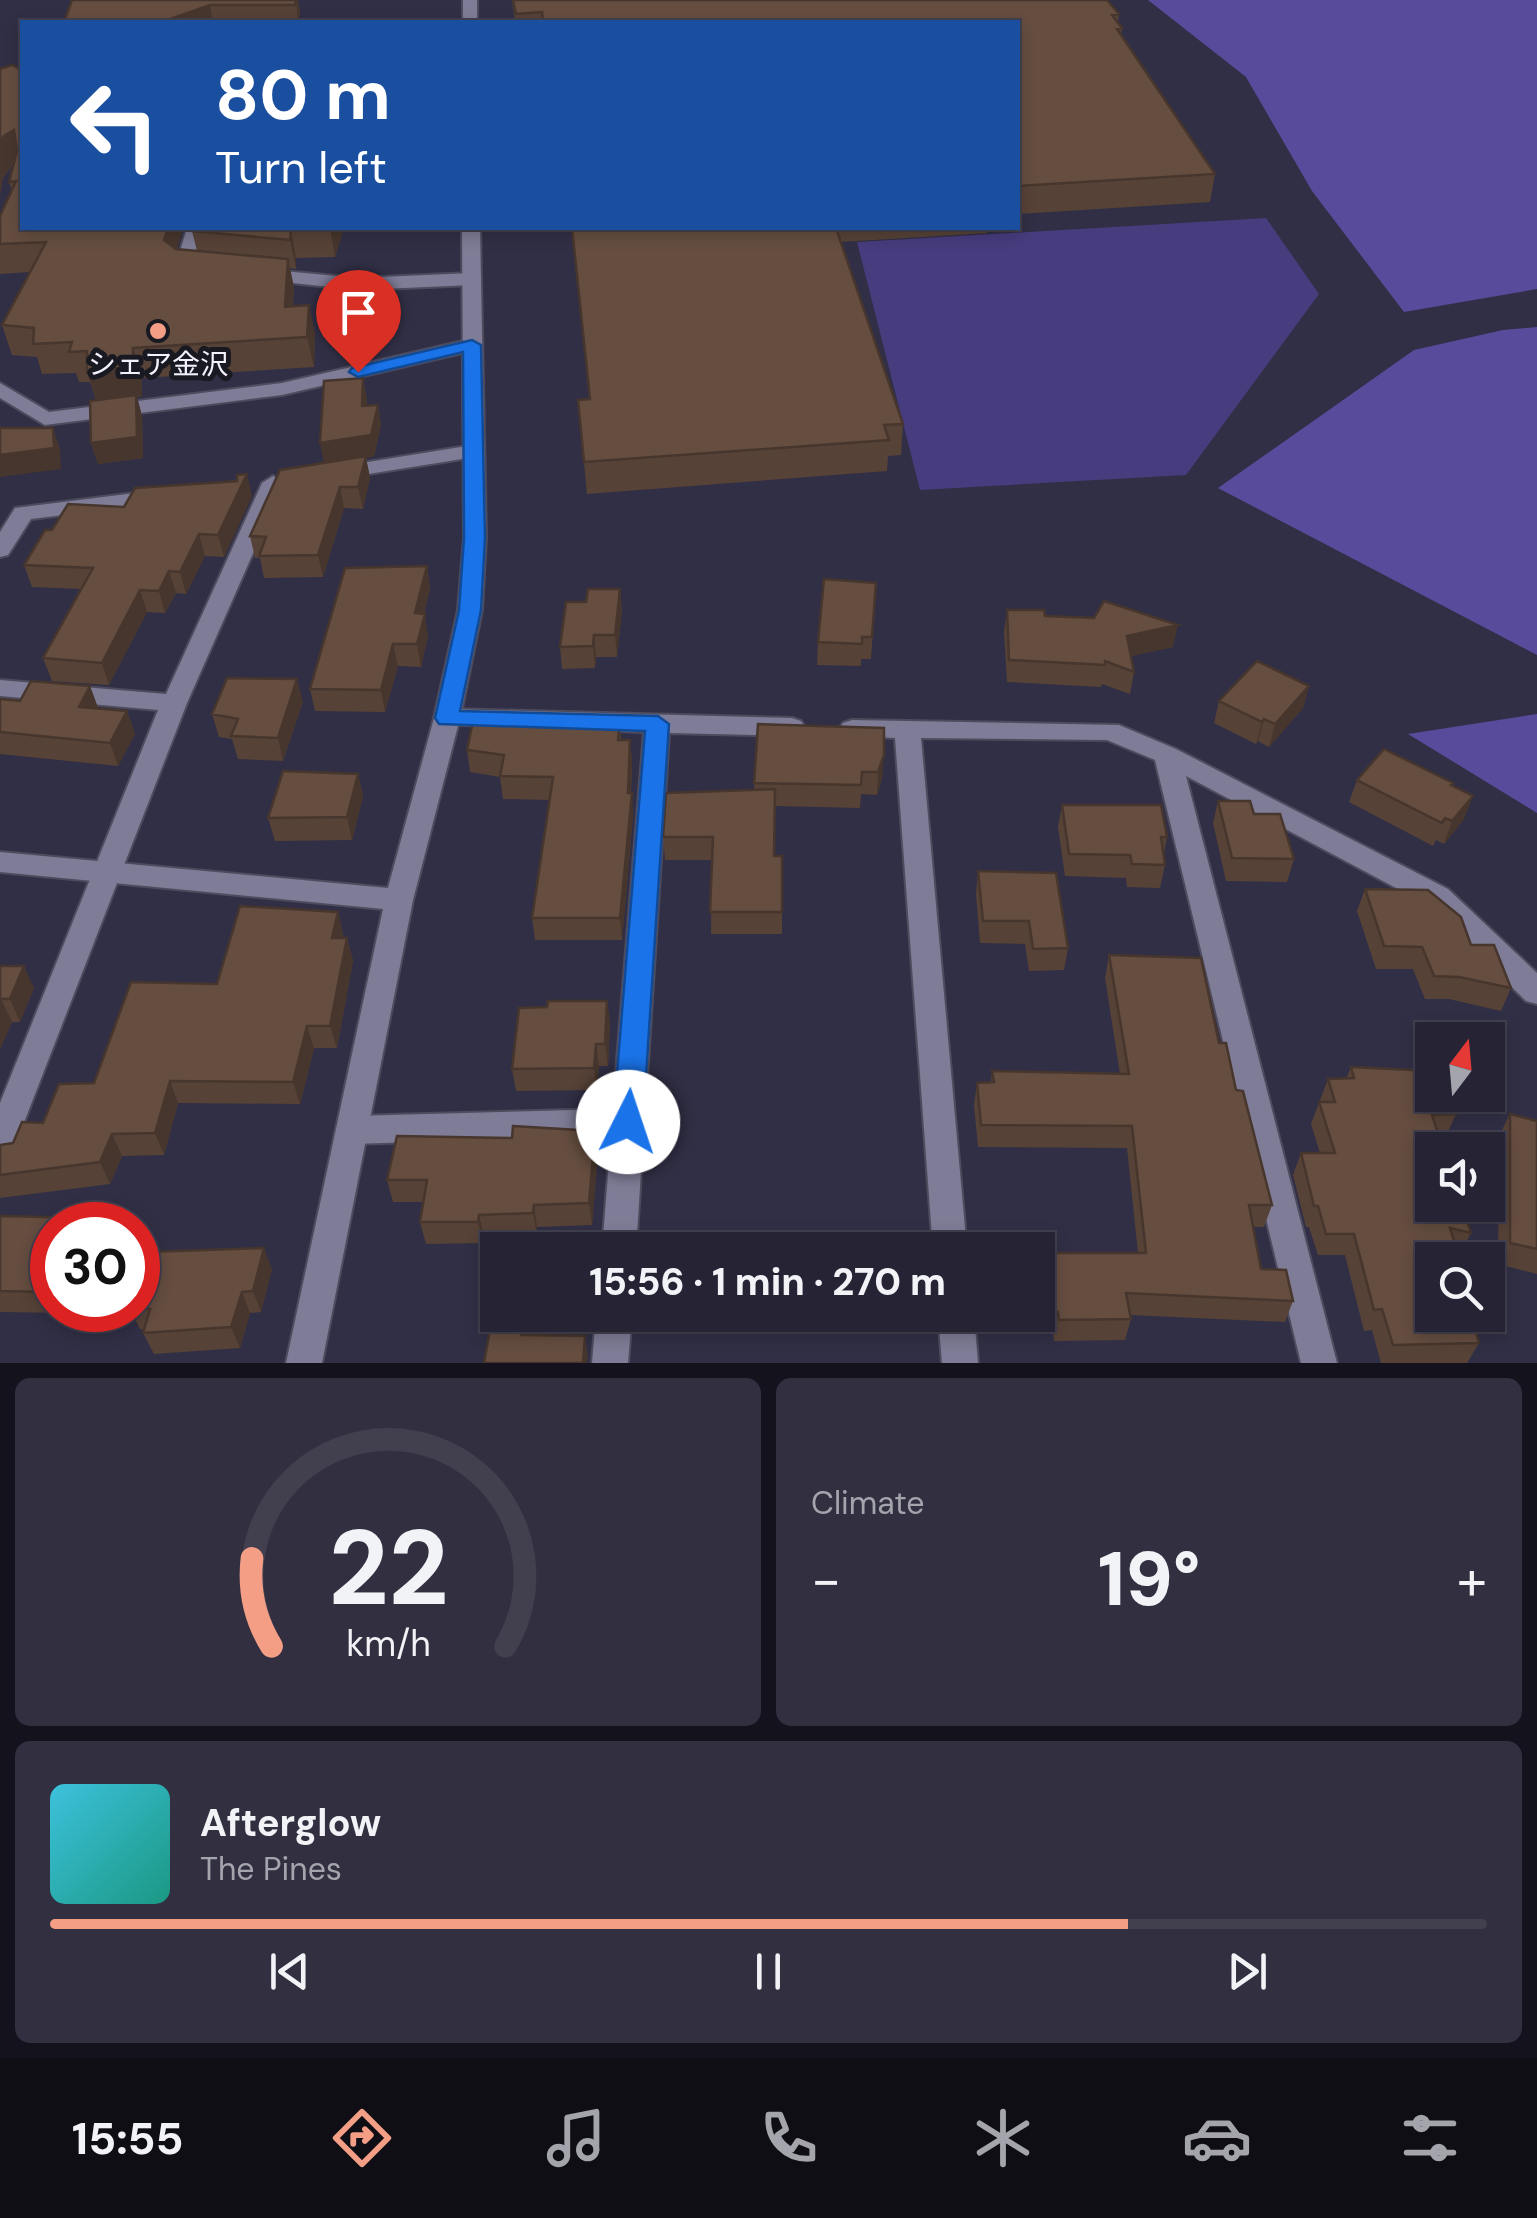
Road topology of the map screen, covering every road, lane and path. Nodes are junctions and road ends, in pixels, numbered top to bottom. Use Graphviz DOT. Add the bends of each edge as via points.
graph roads {
  1 [pos="195,230"];
  2 [pos="471,230"];
  3 [pos="472,279"];
  4 [pos="472,345"];
  5 [pos="0,388"];
  6 [pos="472,452"];
  7 [pos="177,495"];
  8 [pos="0,550"];
  9 [pos="0,688"];
  10 [pos="174,703"];
  11 [pos="447,718"];
  12 [pos="658,724"];
  13 [pos="907,730"];
  14 [pos="1167,755"];
  15 [pos="0,862"];
  16 [pos="107,872"];
  17 [pos="399,900"];
  18 [pos="1537,992"];
  19 [pos="10,1091"];
  20 [pos="628,1122"];
  21 [pos="352,1130"];
  22 [pos="0,1144"];
  23 [pos="619,1232"];
  24 [pos="949,1232"];
  25 [pos="613,1332"];
  26 [pos="957,1332"];
  27 [pos="304,1363"];
  28 [pos="610,1363"];
  29 [pos="960,1363"];
  30 [pos="1320,1363"];
  1 -- 3 [label="street" via="184,268 358,284"];
  2 -- 3 [label="street"];
  3 -- 4 [label="street"];
  4 -- 5 [label="street" via="282,389 44,419"];
  4 -- 6 [label="street"];
  6 -- 10 [label="street" via="282,482"];
  6 -- 11 [label="street" via="470,610"];
  7 -- 8 [label="street" via="23,514"];
  9 -- 10 [label="street"];
  10 -- 16 [label="street"];
  11 -- 12 [label="street"];
  11 -- 17 [label="street"];
  12 -- 13 [label="street"];
  12 -- 20 [label="street"];
  13 -- 14 [label="street" via="1110,731"];
  13 -- 24 [label="street"];
  14 -- 18 [label="street" via="1438,897"];
  14 -- 30 [label="street"];
  15 -- 16 [label="street"];
  16 -- 17 [label="street"];
  16 -- 19 [label="street"];
  17 -- 21 [label="street"];
  19 -- 22 [label="street"];
  20 -- 21 [label="street"];
  20 -- 23 [label="street"];
  21 -- 27 [label="street"];
  25 -- 28 [label="street"];
  26 -- 29 [label="street"];
}
